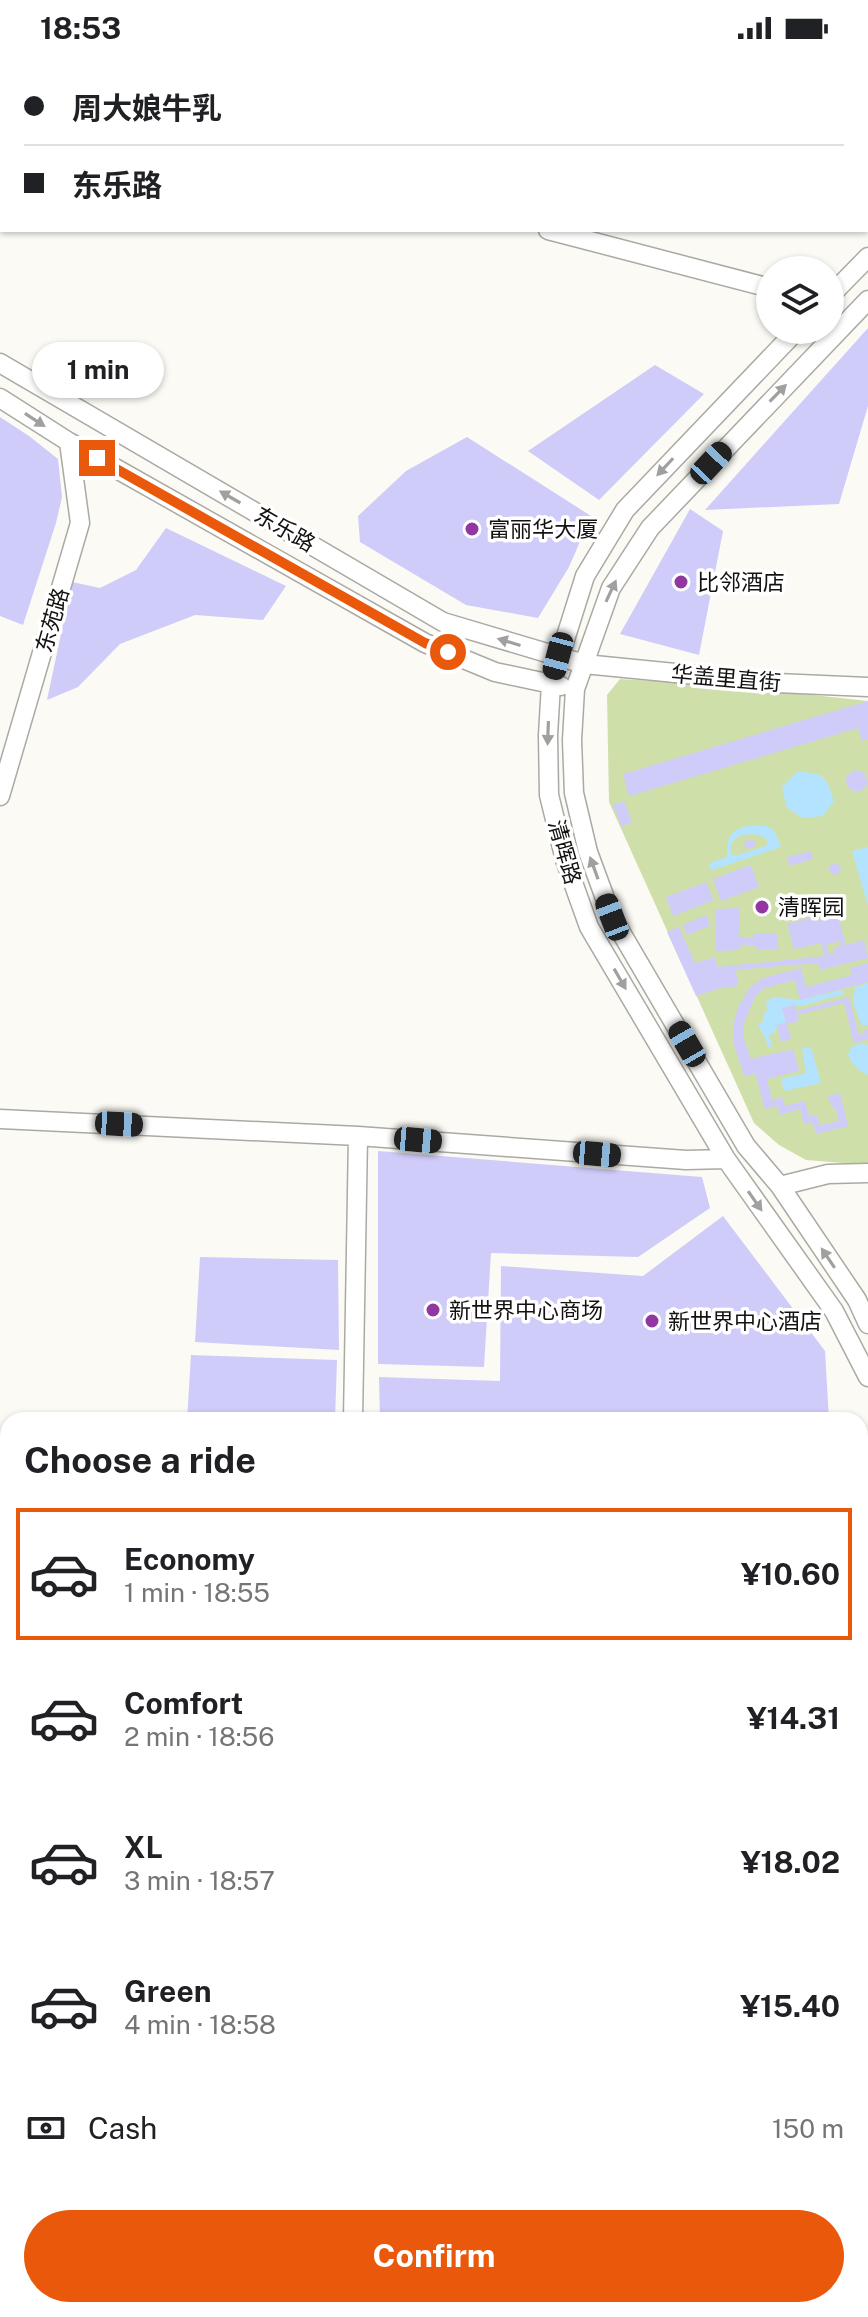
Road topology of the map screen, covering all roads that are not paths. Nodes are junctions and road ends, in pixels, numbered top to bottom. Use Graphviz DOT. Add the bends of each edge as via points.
graph roads {
  1 [pos="565,232"];
  2 [pos="599,236"];
  3 [pos="868,257"];
  4 [pos="844,282"];
  5 [pos="756,284"];
  6 [pos="868,300"];
  7 [pos="784,344"];
  8 [pos="0,363"];
  9 [pos="0,398"];
  10 [pos="69,442"];
  11 [pos="558,656"];
  12 [pos="584,664"];
  13 [pos="551,684"];
  14 [pos="868,687"];
  15 [pos="575,689"];
  16 [pos="0,796"];
  17 [pos="0,1119"];
  18 [pos="358,1136"];
  19 [pos="726,1159"];
  20 [pos="868,1173"];
  21 [pos="780,1186"];
  22 [pos="868,1324"];
  23 [pos="868,1377"];
  24 [pos="353,1412"];
  1 -- 2 [label="street"];
  2 -- 5 [label="street"];
  3 -- 4 [label="street"];
  12 -- 6 [label="street, 清晖路, one-way" via="611,588 650,528"];
  7 -- 11 [label="street, 清晖路, one-way" via="625,510 585,576"];
  11 -- 8 [label="street, 东乐路, one-way" via="443,622"];
  9 -- 10 [label="street, 东乐路, one-way"];
  10 -- 13 [label="street, 东乐路" via="425,643 495,672"];
  10 -- 16 [label="street, 东苑路" via="80,523"];
  11 -- 12 [label="street, 东乐路"];
  11 -- 13 [label="street, 清晖路"];
  12 -- 14 [label="street, 华盖里直街"];
  12 -- 15 [label="street, 清晖路"];
  13 -- 15 [label="street, 东乐路"];
  13 -- 19 [label="street, 清晖路, one-way" via="549,795 574,887 589,927"];
  21 -- 15 [label="street, 清晖路, one-way" via="746,1146 612,917 574,793"];
  17 -- 18 [label="street"];
  18 -- 19 [label="street"];
  18 -- 24 [label="street"];
  19 -- 23 [label="street, 清晖路, one-way" via="834,1311"];
  20 -- 21 [label="street" via="828,1174"];
  22 -- 21 [label="street, 清晖路, one-way"];
}
